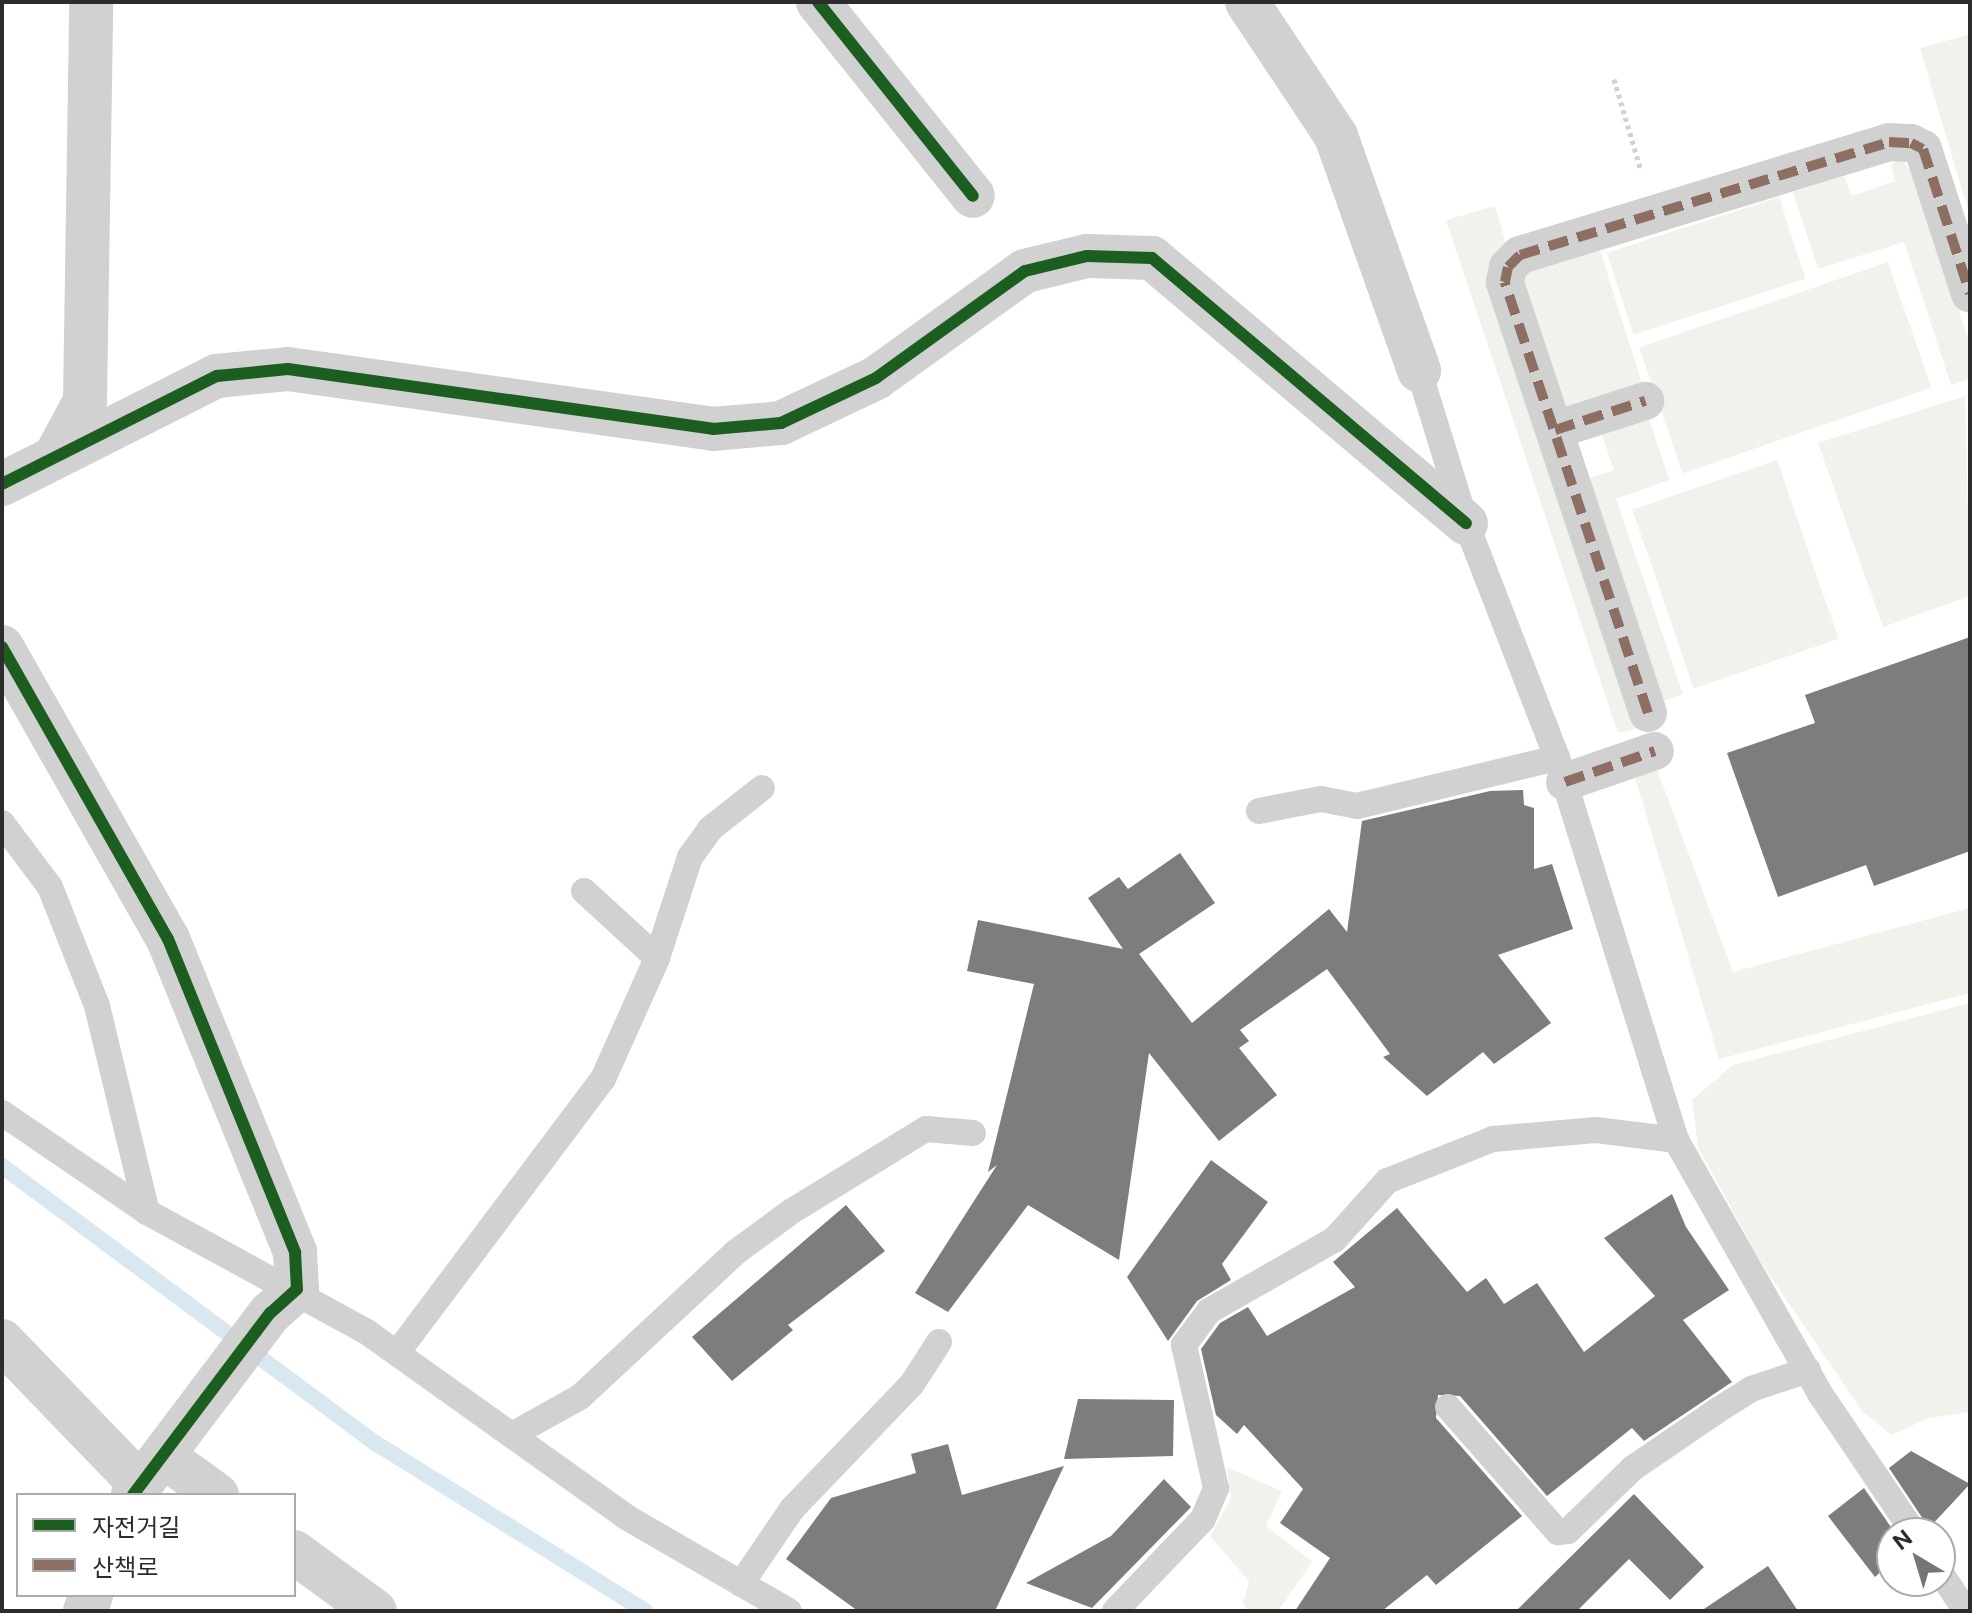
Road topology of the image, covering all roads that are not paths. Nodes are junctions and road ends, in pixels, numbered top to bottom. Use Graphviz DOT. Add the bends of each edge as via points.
graph roads {
  1 [pos="91,2"];
  2 [pos="818,2"];
  3 [pos="1247,2"];
  4 [pos="973,196"];
  5 [pos="1970,294"];
  6 [pos="1419,371"];
  7 [pos="1645,401"];
  8 [pos="1555,430"];
  9 [pos="55,457"];
  10 [pos="2,484"];
  11 [pos="1466,523"];
  12 [pos="2,647"];
  13 [pos="1648,713"];
  14 [pos="1655,751"];
  15 [pos="1561,770"];
  16 [pos="762,788"];
  17 [pos="1259,811"];
  18 [pos="2,823"];
  19 [pos="584,891"];
  20 [pos="657,958"];
  21 [pos="2,1113"];
  22 [pos="973,1133"];
  23 [pos="1676,1140"];
  24 [pos="147,1212"];
  25 [pos="284,1301"];
  26 [pos="2,1341"];
  27 [pos="939,1342"];
  28 [pos="397,1353"];
  29 [pos="1808,1370"];
  30 [pos="1448,1407"];
  31 [pos="512,1435"];
  32 [pos="146,1478"];
  33 [pos="209,1493"];
  34 [pos="1904,1517"];
  35 [pos="296,1553"];
  36 [pos="741,1584"];
  37 [pos="375,1611"];
  38 [pos="789,1611"];
  39 [pos="1115,1611"];
  1 -- 9 [label="street" via="85,401"];
  2 -- 4 [label="street"];
  3 -- 6 [label="street" via="1336,136"];
  5 -- 8 [label="street" via="1923,149 1911,143 1889,142 1520,255 1508,267 1505,282"];
  6 -- 11 [label="lane"];
  7 -- 8 [label="street"];
  8 -- 13 [label="street"];
  9 -- 10 [label="street"];
  9 -- 11 [label="street" via="217,376 288,369 713,429 781,423 876,378 1025,271 1087,256 1152,258"];
  11 -- 15 [label="lane"];
  12 -- 25 [label="street" via="168,939 295,1252"];
  14 -- 15 [label="street"];
  15 -- 17 [label="lane" via="1357,806 1321,799"];
  15 -- 23 [label="lane"];
  16 -- 20 [label="lane" via="710,829 690,857"];
  18 -- 24 [label="lane" via="50,887 97,1006"];
  19 -- 20 [label="lane"];
  20 -- 28 [label="lane" via="603,1079"];
  21 -- 24 [label="lane"];
  22 -- 31 [label="lane" via="926,1129 792,1211 736,1252 580,1397"];
  23 -- 29 [label="lane"];
  23 -- 39 [label="lane" via="1596,1130 1493,1139 1387,1181 1335,1239 1209,1311 1184,1345 1216,1488 1203,1519"];
  24 -- 25 [label="lane"];
  25 -- 28 [label="lane"];
  25 -- 32 [label="street"];
  26 -- 32 [label="street"];
  27 -- 36 [label="lane" via="912,1384 792,1509"];
  28 -- 31 [label="lane"];
  29 -- 30 [label="lane" via="1751,1389 1718,1410 1633,1468 1568,1531 1558,1532"];
  29 -- 34 [label="lane"];
  31 -- 36 [label="lane" via="626,1517"];
  32 -- 33 [label="street"];
  35 -- 37 [label="street"];
  36 -- 38 [label="lane"];
}
